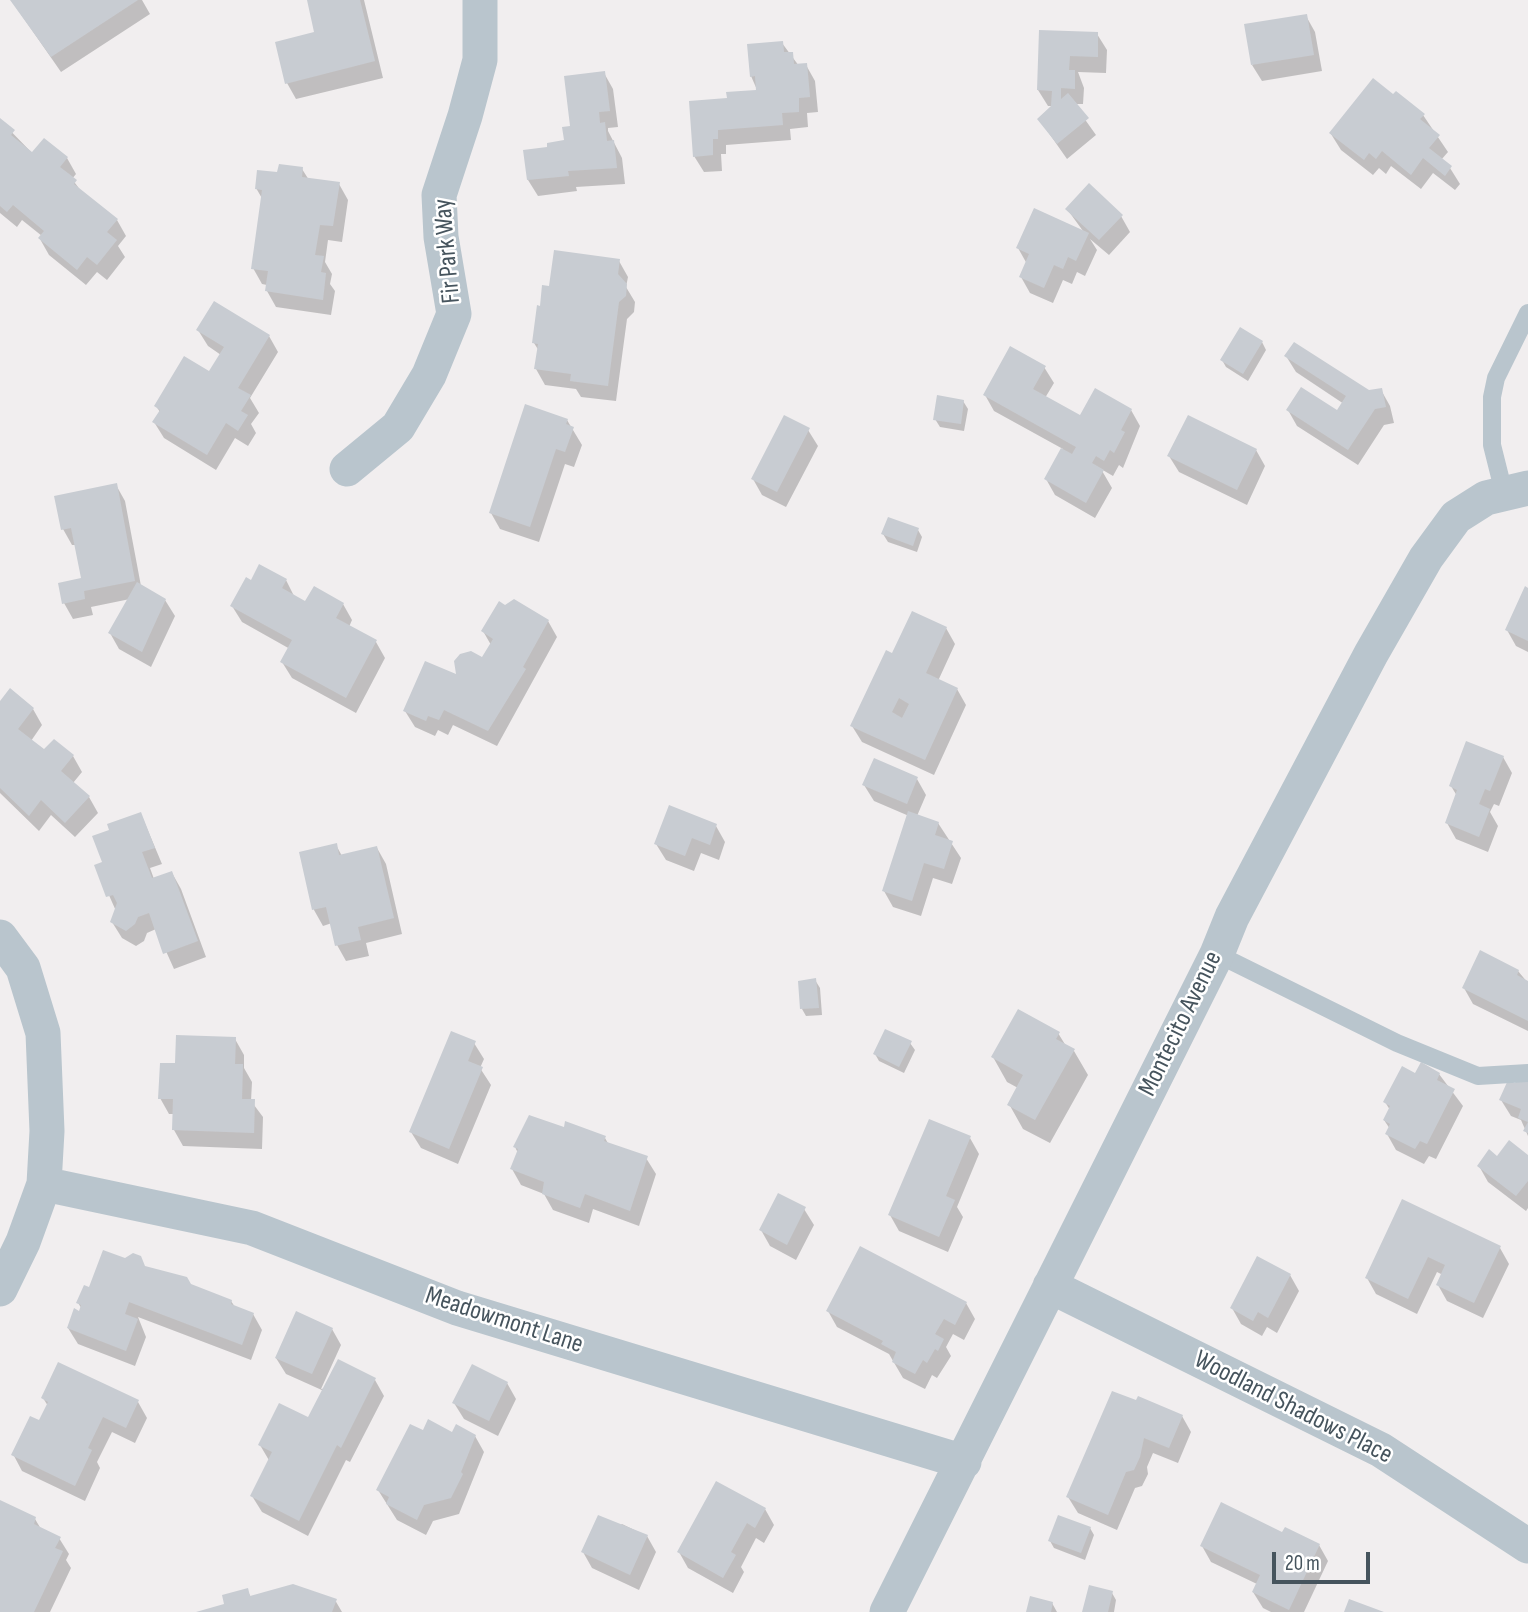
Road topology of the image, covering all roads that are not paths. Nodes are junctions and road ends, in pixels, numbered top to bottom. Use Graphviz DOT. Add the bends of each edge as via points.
graph roads {
  1 [pos="480,0"];
  2 [pos="1528,313"];
  3 [pos="347,469"];
  4 [pos="1516,490"];
  5 [pos="0,937"];
  6 [pos="1217,954"];
  7 [pos="1528,1073"];
  8 [pos="44,1184"];
  9 [pos="1050,1286"];
  10 [pos="0,1289"];
  11 [pos="964,1462"];
  12 [pos="1528,1546"];
  13 [pos="887,1612"];
  1 -- 3 [label="street, Fir Park Way" via="480,60 439,195 454,314 429,375 398,427"];
  2 -- 4 [label="lane" via="1496,378 1492,397 1492,445"];
  4 -- 6 [label="street, Montecito Avenue" via="1486,498 1456,517 1426,558 1244,893"];
  5 -- 8 [label="street" via="23,968 43,1032"];
  6 -- 7 [label="lane" via="1396,1043 1478,1076"];
  6 -- 9 [label="street, Montecito Avenue"];
  8 -- 10 [label="street"];
  8 -- 11 [label="street, Meadowmont Lane" via="251,1228 457,1308"];
  9 -- 11 [label="street, Montecito Avenue"];
  9 -- 12 [label="street, Woodland Shadows Place" via="1381,1450"];
  11 -- 13 [label="street, Montecito Avenue"];
}
